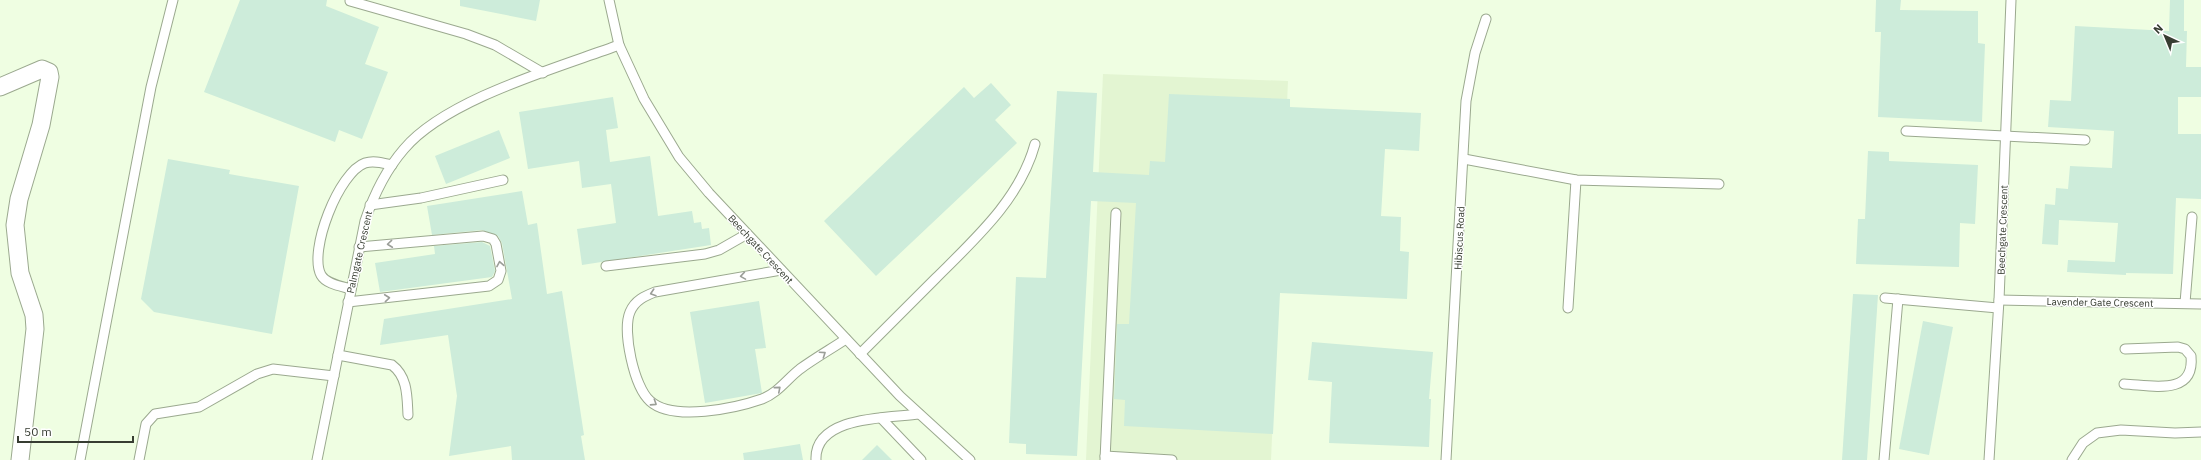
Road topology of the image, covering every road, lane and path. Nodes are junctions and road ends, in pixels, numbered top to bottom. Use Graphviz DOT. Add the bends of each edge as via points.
graph roads {
  1 [pos="173,0"];
  2 [pos="350,0"];
  3 [pos="609,0"];
  4 [pos="2011,0"];
  5 [pos="1486,19"];
  6 [pos="619,45"];
  7 [pos="543,73"];
  8 [pos="0,87"];
  9 [pos="1906,131"];
  10 [pos="2005,135"];
  11 [pos="2085,140"];
  12 [pos="1036,144"];
  13 [pos="1464,159"];
  14 [pos="392,165"];
  15 [pos="504,180"];
  16 [pos="1576,180"];
  17 [pos="1719,184"];
  18 [pos="370,205"];
  19 [pos="1116,213"];
  20 [pos="2192,217"];
  21 [pos="747,234"];
  22 [pos="359,247"];
  23 [pos="606,266"];
  24 [pos="781,270"];
  25 [pos="351,289"];
  26 [pos="1885,298"];
  27 [pos="1898,299"];
  28 [pos="348,302"];
  29 [pos="1998,304"];
  30 [pos="2186,304"];
  31 [pos="2201,304"];
  32 [pos="1568,308"];
  33 [pos="846,339"];
  34 [pos="2125,349"];
  35 [pos="860,354"];
  36 [pos="338,355"];
  37 [pos="2191,356"];
  38 [pos="2201,356"];
  39 [pos="2197,367"];
  40 [pos="334,376"];
  41 [pos="2124,384"];
  42 [pos="919,414"];
  43 [pos="408,415"];
  44 [pos="881,418"];
  45 [pos="2201,432"];
  46 [pos="1105,458"];
  47 [pos="20,460"];
  48 [pos="80,460"];
  49 [pos="139,460"];
  50 [pos="317,460"];
  51 [pos="816,460"];
  52 [pos="921,460"];
  53 [pos="970,460"];
  54 [pos="1172,460"];
  55 [pos="1446,460"];
  56 [pos="1884,460"];
  57 [pos="1989,460"];
  58 [pos="2072,460"];
  1 -- 48 [label="lane" via="151,87"];
  2 -- 7 [label="lane" via="466,34 500,48"];
  3 -- 6 [label="lane, Beechgate Crescent"];
  4 -- 10 [label="lane, Beechgate Crescent"];
  5 -- 13 [label="lane, Hibiscus Road" via="1470,72"];
  6 -- 7 [label="lane, Palmgate Crescent"];
  6 -- 21 [label="lane, Beechgate Crescent" via="644,99 679,157"];
  7 -- 14 [label="lane, Palmgate Crescent" via="488,94 425,128 404,148"];
  8 -- 47 [label="street" via="42,69 48,72 50,77 41,125 19,199 15,225 19,267 34,315 35,329"];
  9 -- 10 [label="lane"];
  10 -- 11 [label="lane"];
  10 -- 29 [label="lane, Beechgate Crescent"];
  12 -- 35 [label="lane" via="1020,183 998,213"];
  13 -- 16 [label="lane"];
  13 -- 55 [label="lane, Hibiscus Road"];
  14 -- 18 [label="lane, Palmgate Crescent"];
  14 -- 25 [label="lane" via="375,161 365,163 354,170 337,195 322,233 318,259 322,276 328,282"];
  15 -- 18 [label="lane" via="421,198"];
  16 -- 17 [label="lane"];
  16 -- 32 [label="lane"];
  18 -- 22 [label="lane, Palmgate Crescent"];
  19 -- 46 [label="lane"];
  20 -- 30 [label="lane"];
  21 -- 23 [label="lane" via="719,250 705,254"];
  21 -- 24 [label="lane, Beechgate Crescent"];
  22 -- 25 [label="lane, Palmgate Crescent"];
  28 -- 22 [label="lane, one-way" via="489,286 498,280 501,271 496,244 493,239 484,236"];
  24 -- 33 [label="lane, Beechgate Crescent"];
  24 -- 33 [label="lane, one-way" via="655,292 638,301 629,313 628,330 638,382 650,402 665,409 691,412 762,399 778,390 800,369"];
  25 -- 28 [label="lane, Palmgate Crescent"];
  26 -- 27 [label="lane, Lavender Gate Crescent"];
  27 -- 29 [label="lane, Lavender Gate Crescent"];
  27 -- 56 [label="lane"];
  28 -- 36 [label="lane, Palmgate Crescent"];
  29 -- 30 [label="lane, Lavender Gate Crescent"];
  29 -- 57 [label="lane, Beechgate Crescent"];
  30 -- 31 [label="lane, Lavender Gate Crescent"];
  33 -- 35 [label="lane, Beechgate Crescent"];
  34 -- 37 [label="lane" via="2178,347"];
  35 -- 42 [label="lane, Beechgate Crescent"];
  36 -- 40 [label="lane, Palmgate Crescent"];
  36 -- 43 [label="lane" via="392,366 398,370 405,386"];
  37 -- 38 [label="lane"];
  37 -- 39 [label="lane"];
  39 -- 41 [label="lane" via="2183,381 2171,386"];
  40 -- 49 [label="lane" via="273,369 257,374 199,407 155,414 146,424"];
  40 -- 50 [label="lane, Palmgate Crescent"];
  42 -- 44 [label="lane"];
  42 -- 53 [label="lane, Beechgate Crescent"];
  44 -- 51 [label="lane" via="848,422 836,427 819,445"];
  44 -- 52 [label="lane"];
  45 -- 58 [label="lane" via="2121,430 2097,433 2083,443"];
  46 -- 54 [label="lane"];
}
